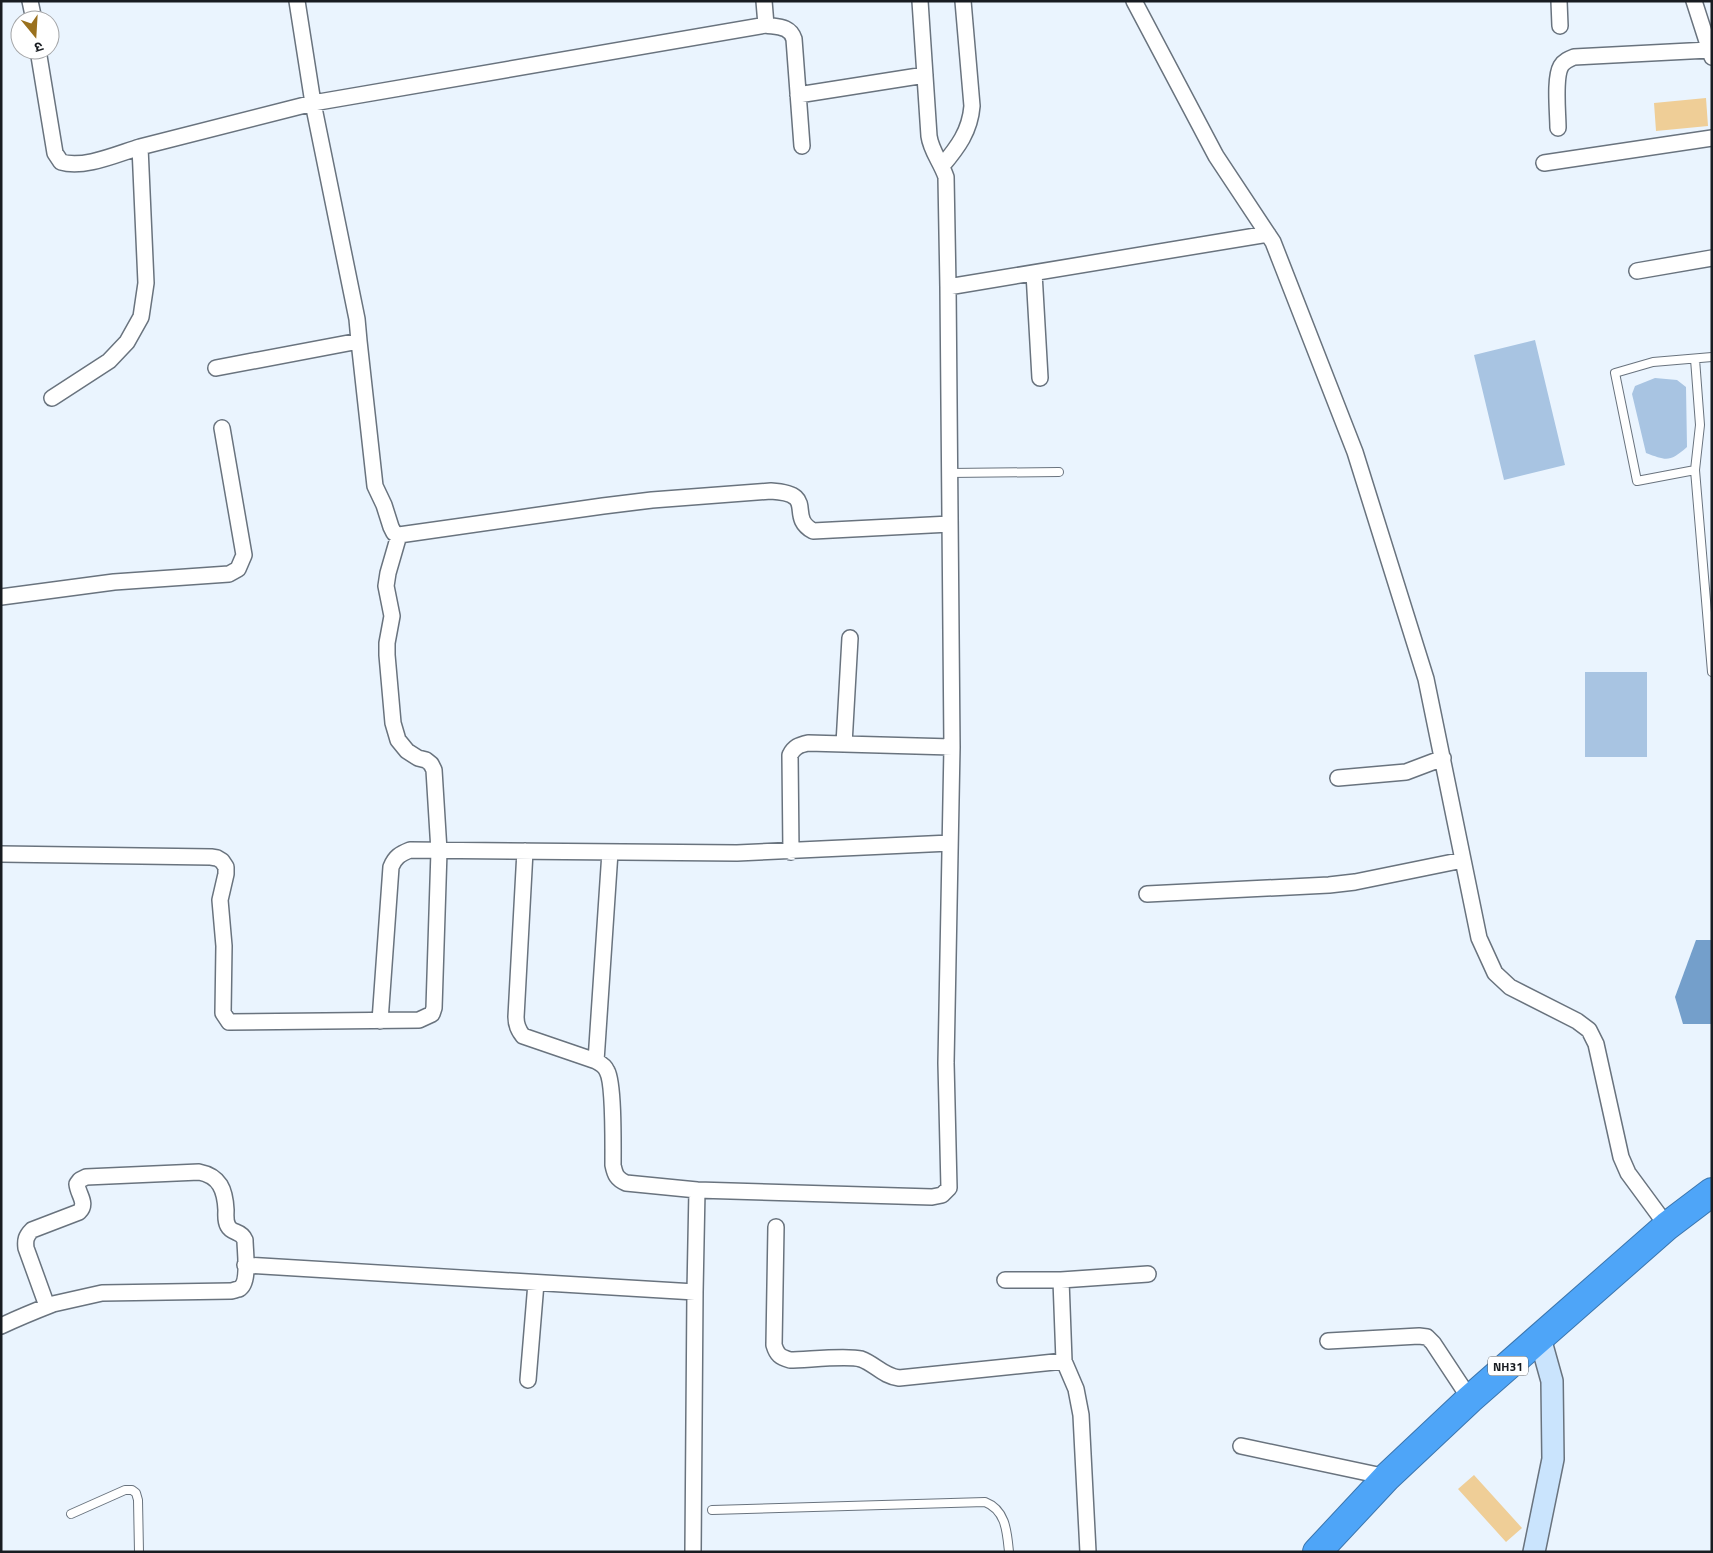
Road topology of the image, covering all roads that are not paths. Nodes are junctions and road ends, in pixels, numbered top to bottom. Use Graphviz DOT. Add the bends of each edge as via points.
graph roads {
  1 [pos="297,1"];
  2 [pos="764,1"];
  3 [pos="920,1"];
  4 [pos="963,1"];
  5 [pos="1134,1"];
  6 [pos="1559,1"];
  7 [pos="1694,1"];
  8 [pos="766,26"];
  9 [pos="1560,26"];
  10 [pos="1711,53"];
  11 [pos="40,60"];
  12 [pos="925,75"];
  13 [pos="798,95"];
  14 [pos="313,103"];
  15 [pos="1558,128"];
  16 [pos="1712,138"];
  17 [pos="802,146"];
  18 [pos="140,147"];
  19 [pos="1544,163"];
  20 [pos="942,166"];
  21 [pos="1268,234"];
  22 [pos="1712,258"];
  23 [pos="1637,271"];
  24 [pos="1034,273"];
  25 [pos="948,287"];
  26 [pos="359,341"];
  27 [pos="1712,357"];
  28 [pos="1694,359"];
  29 [pos="216,368"];
  30 [pos="1040,378"];
  31 [pos="52,398"];
  32 [pos="222,428"];
  33 [pos="1695,470"];
  34 [pos="1059,472"];
  35 [pos="950,473"];
  36 [pos="950,524"];
  37 [pos="399,535"];
  38 [pos="1,597"];
  39 [pos="850,638"];
  40 [pos="1712,672"];
  41 [pos="844,744"];
  42 [pos="952,747"];
  43 [pos="1443,758"];
  44 [pos="1338,778"];
  45 [pos="950,844"];
  46 [pos="439,851"];
  47 [pos="525,851"];
  48 [pos="610,852"];
  49 [pos="791,852"];
  50 [pos="1,854"];
  51 [pos="1463,860"];
  52 [pos="1147,894"];
  53 [pos="380,1021"];
  54 [pos="596,1061"];
  55 [pos="697,1190"];
  56 [pos="1712,1192"];
  57 [pos="1667,1226"];
  58 [pos="776,1227"];
  59 [pos="245,1265"];
  60 [pos="1148,1274"];
  61 [pos="1005,1280"];
  62 [pos="1061,1280"];
  63 [pos="536,1283"];
  64 [pos="695,1292"];
  65 [pos="47,1306"];
  66 [pos="1,1326"];
  67 [pos="1540,1338"];
  68 [pos="1328,1341"];
  69 [pos="1064,1360"];
  70 [pos="528,1380"];
  71 [pos="1470,1399"];
  72 [pos="1241,1446"];
  73 [pos="1387,1477"];
  74 [pos="712,1510"];
  75 [pos="71,1514"];
  76 [pos="139,1552"];
  77 [pos="693,1552"];
  78 [pos="1009,1552"];
  79 [pos="1088,1552"];
  80 [pos="1317,1552"];
  81 [pos="1534,1552"];
  1 -- 14 [label="street"];
  2 -- 8 [label="street"];
  3 -- 12 [label="street"];
  4 -- 20 [label="street" via="971,120 959,146"];
  5 -- 21 [label="street" via="1216,156"];
  6 -- 9 [label="street"];
  7 -- 10 [label="street"];
  8 -- 13 [label="street" via="787,28 792,32"];
  8 -- 14 [label="street"];
  10 -- 15 [label="street" via="1574,57 1561,66 1558,75"];
  11 -- 18 [label="street" via="55,153 61,162 83,164"];
  12 -- 13 [label="street"];
  12 -- 20 [label="street" via="930,147"];
  13 -- 17 [label="street"];
  14 -- 18 [label="street"];
  14 -- 26 [label="street"];
  16 -- 19 [label="street"];
  18 -- 31 [label="street" via="146,283 141,317 127,342 109,361"];
  20 -- 25 [label="street" via="946,177"];
  21 -- 24 [label="street"];
  21 -- 43 [label="street" via="1355,452 1426,679"];
  22 -- 23 [label="street"];
  24 -- 25 [label="street"];
  24 -- 30 [label="street"];
  25 -- 35 [label="street"];
  26 -- 29 [label="street"];
  26 -- 37 [label="street" via="375,486 391,527"];
  27 -- 28 [label="lane"];
  28 -- 33 [label="lane" via="1700,425"];
  28 -- 33 [label="lane" via="1653,362 1615,373 1638,481"];
  32 -- 38 [label="street" via="244,555 238,569 228,574 114,582"];
  33 -- 40 [label="lane"];
  34 -- 35 [label="lane"];
  35 -- 36 [label="street"];
  36 -- 37 [label="street" via="813,531 802,521 795,496 771,491 652,500"];
  36 -- 42 [label="street"];
  37 -- 46 [label="street" via="386,586 392,616 387,649 393,723 398,740 407,751 426,760 434,770"];
  39 -- 41 [label="street"];
  41 -- 42 [label="street"];
  41 -- 49 [label="street" via="808,743 793,749 790,755"];
  42 -- 45 [label="street"];
  43 -- 44 [label="street" via="1406,772"];
  43 -- 51 [label="street"];
  45 -- 49 [label="street"];
  45 -- 55 [label="street" via="946,1063 949,1188 942,1195 932,1197"];
  46 -- 47 [label="street"];
  46 -- 53 [label="street" via="410,850 394,860 391,867"];
  46 -- 53 [label="street" via="432,1014 420,1020"];
  47 -- 48 [label="street"];
  47 -- 54 [label="street" via="516,1024 523,1036"];
  48 -- 49 [label="street"];
  48 -- 54 [label="street"];
  50 -- 53 [label="street" via="217,858 226,867 220,908 224,946 223,1013 229,1022"];
  51 -- 52 [label="street" via="1329,885"];
  51 -- 57 [label="street" via="1479,938 1494,973 1510,987 1589,1030 1596,1044 1621,1157 1628,1173"];
  54 -- 55 [label="street" via="604,1065 610,1080 613,1165 618,1180"];
  55 -- 64 [label="street"];
  56 -- 57 [label="highway, NH31"];
  57 -- 67 [label="highway, NH31"];
  58 -- 69 [label="street" via="774,1345 780,1357 790,1360 855,1358 899,1378"];
  59 -- 63 [label="street"];
  59 -- 65 [label="street" via="244,1285 231,1291 102,1293"];
  59 -- 65 [label="street" via="243,1235 228,1226 222,1189 209,1174 86,1177 77,1184 83,1203 79,1212 26,1235 26,1248"];
  60 -- 62 [label="street"];
  61 -- 62 [label="street"];
  62 -- 69 [label="street"];
  63 -- 64 [label="street"];
  63 -- 70 [label="street"];
  64 -- 77 [label="street"];
  65 -- 66 [label="street"];
  67 -- 71 [label="highway, NH31"];
  67 -- 81 [label="street" via="1552,1381 1553,1459"];
  68 -- 71 [label="street" via="1427,1337"];
  69 -- 79 [label="street" via="1076,1390 1081,1415"];
  71 -- 73 [label="highway, NH31"];
  72 -- 73 [label="street"];
  73 -- 80 [label="highway, NH31"];
  74 -- 78 [label="lane" via="985,1502 993,1505 1005,1522"];
  75 -- 76 [label="lane" via="125,1490 132,1490 138,1500"];
}
